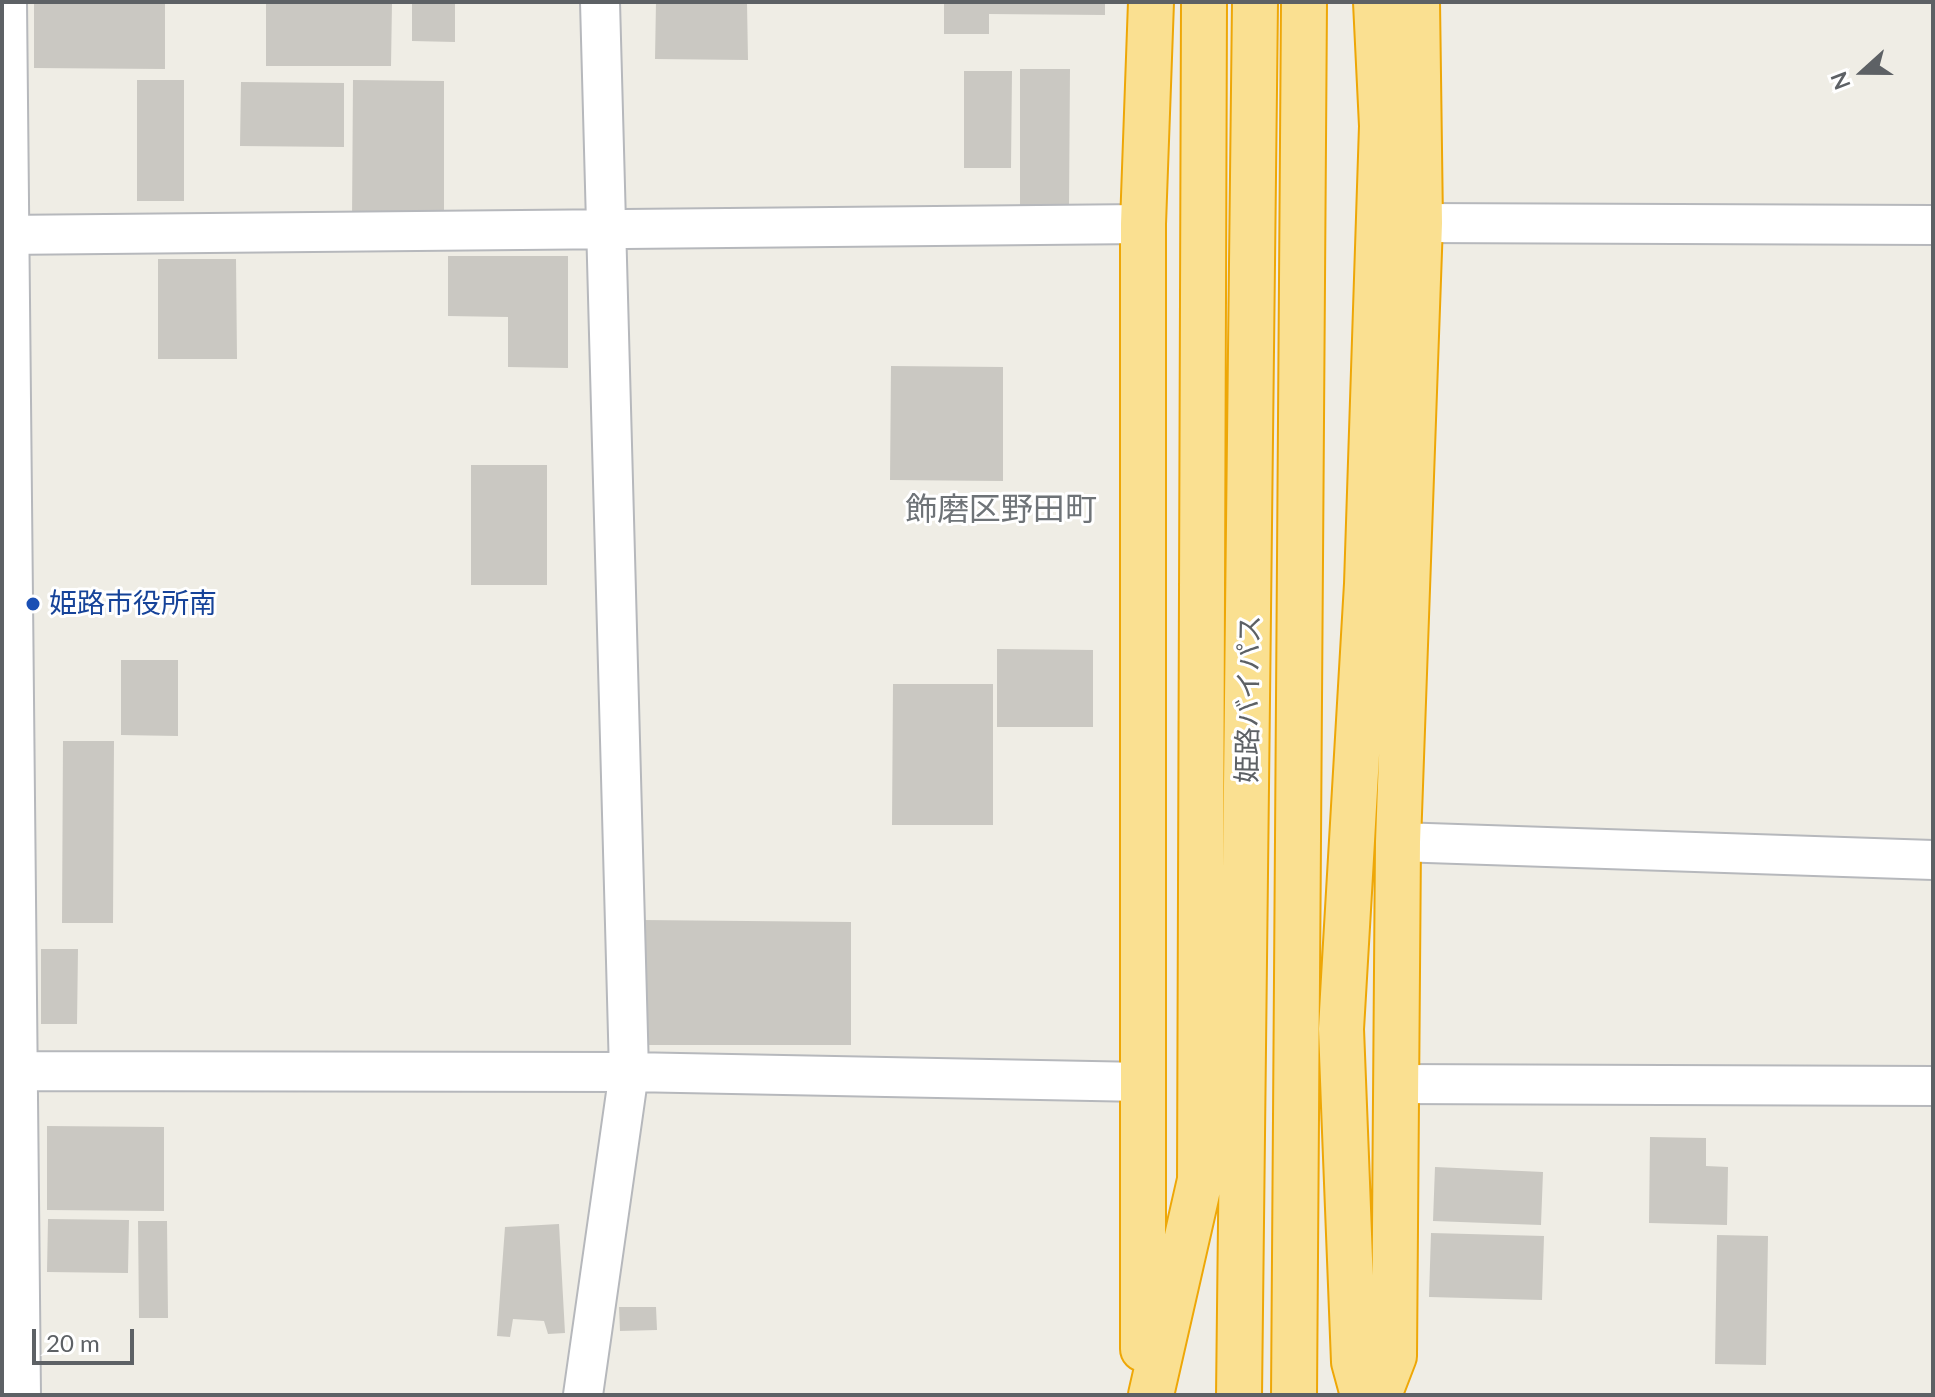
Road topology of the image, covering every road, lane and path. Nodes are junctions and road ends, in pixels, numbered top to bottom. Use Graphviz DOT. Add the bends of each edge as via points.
graph roads {
  1 [pos="7,2"];
  2 [pos="600,2"];
  3 [pos="1151,2"];
  4 [pos="1204,2"];
  5 [pos="1255,2"];
  6 [pos="1304,2"];
  7 [pos="1376,2"];
  8 [pos="1417,2"];
  9 [pos="1420,223"];
  10 [pos="1143,224"];
  11 [pos="1933,225"];
  12 [pos="606,231"];
  13 [pos="5,235"];
  14 [pos="1398,842"];
  15 [pos="1933,860"];
  16 [pos="9,1071"];
  17 [pos="629,1072"];
  18 [pos="1143,1082"];
  19 [pos="1394,1084"];
  20 [pos="1933,1086"];
  21 [pos="21,1395"];
  22 [pos="583,1395"];
  23 [pos="1143,1395"];
  24 [pos="1151,1395"];
  25 [pos="1239,1395"];
  26 [pos="1294,1395"];
  27 [pos="1363,1395"];
  28 [pos="1379,1395"];
  1 -- 13 [label="street"];
  2 -- 12 [label="street"];
  3 -- 10 [label="highway"];
  4 -- 24 [label="highway" via="1200,1180"];
  5 -- 25 [label="highway, 姫路バイパス"];
  6 -- 26 [label="highway, 姫路バイパス"];
  7 -- 27 [label="highway" via="1382,126 1367,584 1341,1029 1354,1362"];
  8 -- 9 [label="highway"];
  9 -- 11 [label="street"];
  9 -- 14 [label="highway"];
  10 -- 12 [label="street"];
  10 -- 18 [label="highway"];
  12 -- 13 [label="street"];
  12 -- 17 [label="street"];
  13 -- 16 [label="street"];
  14 -- 15 [label="street"];
  14 -- 19 [label="highway"];
  16 -- 17 [label="street"];
  16 -- 21 [label="street"];
  17 -- 18 [label="street"];
  17 -- 22 [label="street"];
  18 -- 23 [label="highway"];
  19 -- 20 [label="street"];
  19 -- 28 [label="highway" via="1394,1356"];
}
